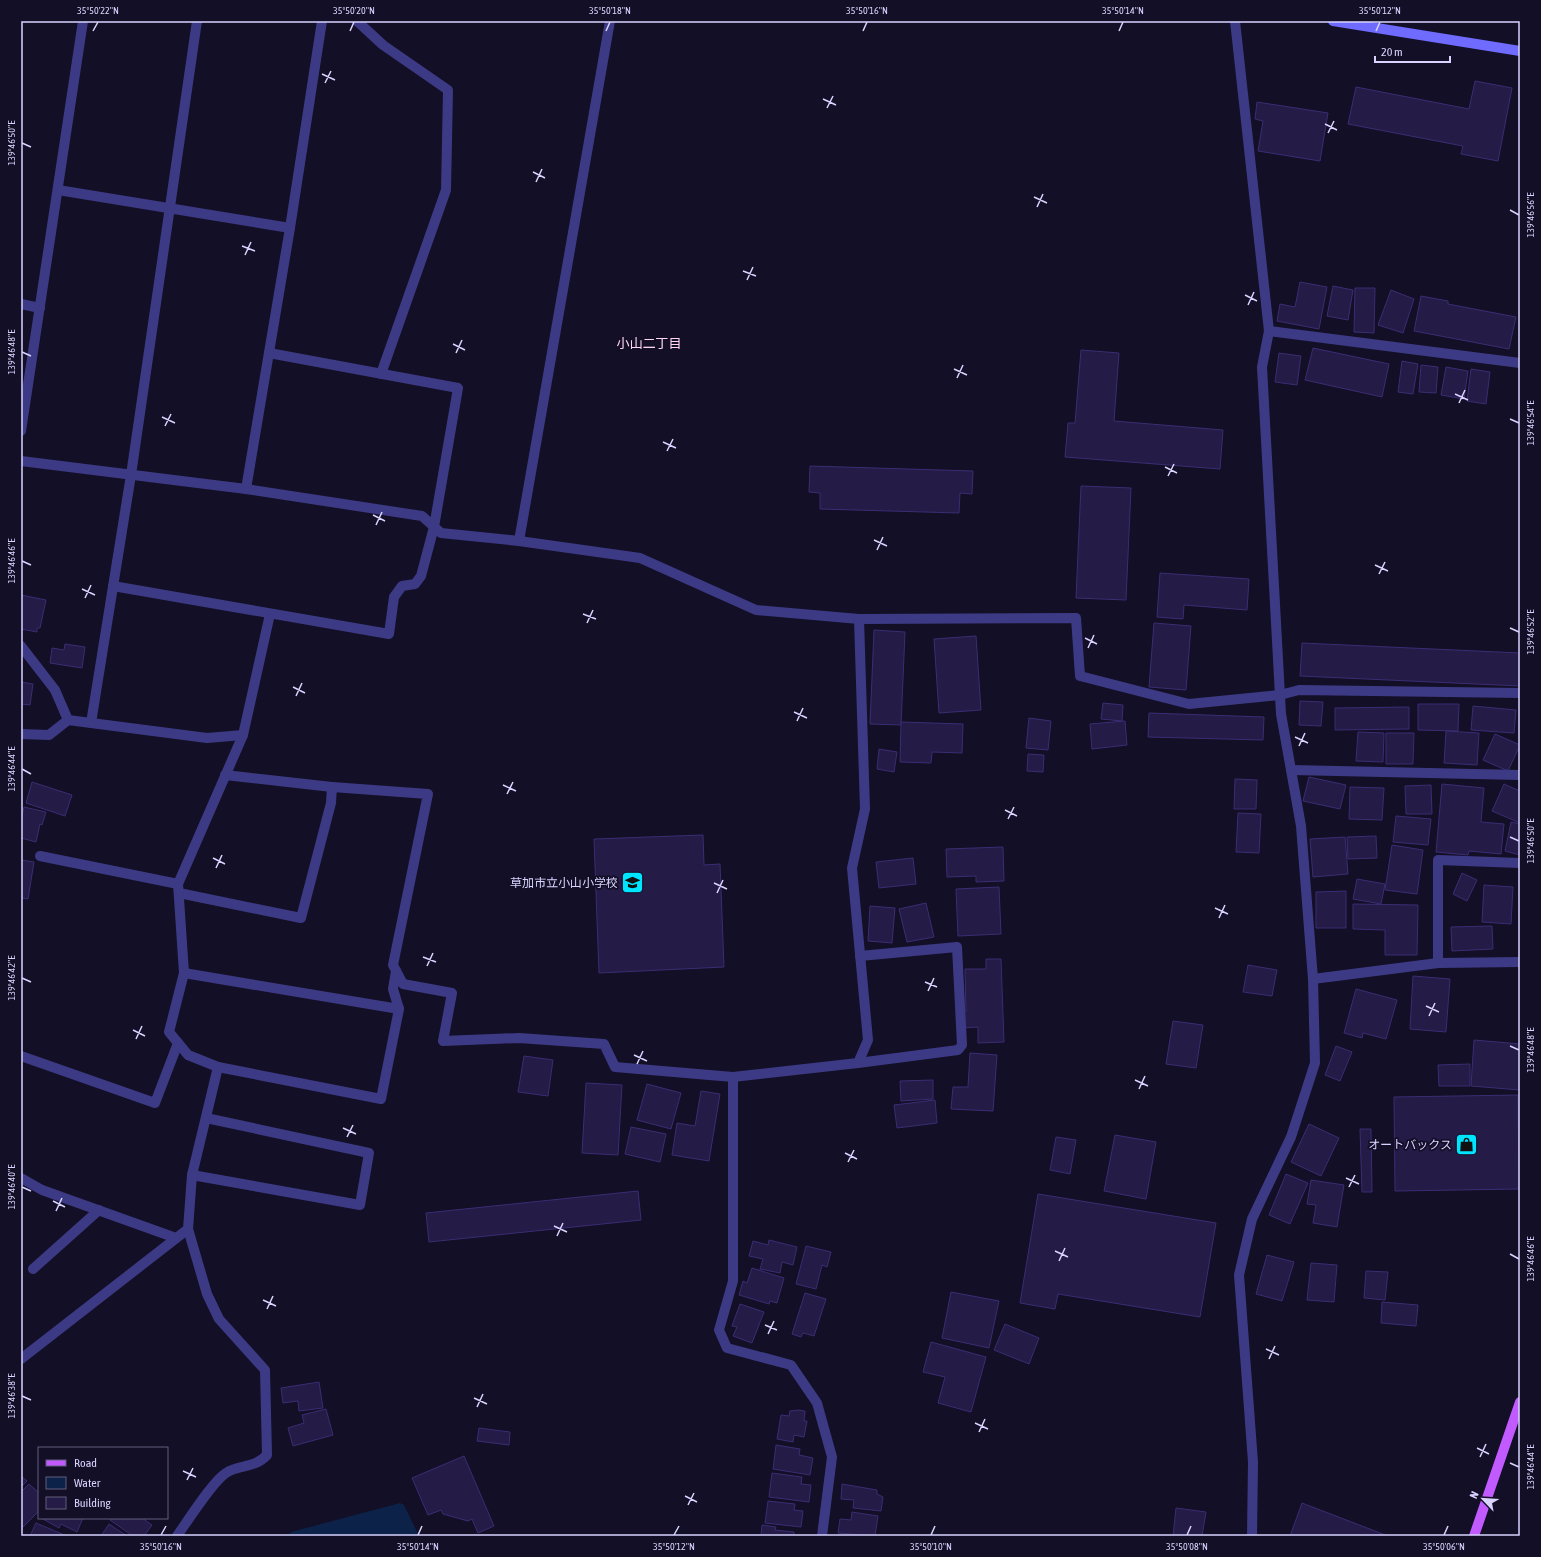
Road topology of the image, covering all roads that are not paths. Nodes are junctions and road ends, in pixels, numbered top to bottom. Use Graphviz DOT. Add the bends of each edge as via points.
graph roads {
  1 [pos="83,21"];
  2 [pos="197,21"];
  3 [pos="322,21"];
  4 [pos="357,21"];
  5 [pos="610,21"];
  6 [pos="1235,21"];
  7 [pos="1333,21"];
  8 [pos="1520,51"];
  9 [pos="58,190"];
  10 [pos="170,208"];
  11 [pos="290,228"];
  12 [pos="21,304"];
  13 [pos="40,308"];
  14 [pos="1270,331"];
  15 [pos="269,354"];
  16 [pos="1520,363"];
  17 [pos="380,374"];
  18 [pos="21,432"];
  19 [pos="21,461"];
  20 [pos="130,474"];
  21 [pos="246,489"];
  22 [pos="434,527"];
  23 [pos="519,541"];
  24 [pos="113,586"];
  25 [pos="270,614"];
  26 [pos="859,619"];
  27 [pos="21,646"];
  28 [pos="1520,693"];
  29 [pos="1280,695"];
  30 [pos="68,720"];
  31 [pos="91,723"];
  32 [pos="21,734"];
  33 [pos="243,735"];
  34 [pos="1291,770"];
  35 [pos="225,775"];
  36 [pos="1520,775"];
  37 [pos="332,787"];
  38 [pos="40,856"];
  39 [pos="1520,863"];
  40 [pos="179,888"];
  41 [pos="860,956"];
  42 [pos="1520,962"];
  43 [pos="1438,963"];
  44 [pos="396,971"];
  45 [pos="184,972"];
  46 [pos="1313,979"];
  47 [pos="399,1009"];
  48 [pos="178,1043"];
  49 [pos="21,1056"];
  50 [pos="858,1063"];
  51 [pos="218,1067"];
  52 [pos="733,1077"];
  53 [pos="206,1118"];
  54 [pos="192,1175"];
  55 [pos="21,1178"];
  56 [pos="100,1210"];
  57 [pos="188,1229"];
  58 [pos="176,1238"];
  59 [pos="33,1269"];
  60 [pos="21,1359"];
  61 [pos="1520,1402"];
  62 [pos="177,1536"];
  63 [pos="822,1536"];
  64 [pos="1252,1536"];
  65 [pos="1474,1536"];
  1 -- 9 [label="street"];
  2 -- 10 [label="street"];
  3 -- 11 [label="street"];
  4 -- 17 [label="street" via="383,45 448,90 446,190"];
  5 -- 23 [label="street"];
  6 -- 14 [label="street"];
  7 -- 8 [label="street"];
  9 -- 10 [label="street"];
  9 -- 13 [label="street"];
  10 -- 11 [label="street"];
  10 -- 20 [label="street"];
  11 -- 15 [label="street"];
  12 -- 13 [label="street"];
  13 -- 18 [label="street"];
  14 -- 16 [label="street"];
  14 -- 29 [label="street" via="1262,367"];
  15 -- 17 [label="street"];
  15 -- 21 [label="street"];
  17 -- 22 [label="street" via="458,388"];
  19 -- 20 [label="street"];
  20 -- 21 [label="street"];
  20 -- 24 [label="street"];
  21 -- 22 [label="street" via="422,516"];
  22 -- 23 [label="street" via="441,533"];
  22 -- 25 [label="street" via="421,576 415,584 402,586 394,597 388,634"];
  23 -- 26 [label="street" via="640,558 756,610"];
  24 -- 25 [label="street"];
  24 -- 31 [label="street"];
  25 -- 33 [label="street"];
  26 -- 29 [label="street" via="1076,618 1080,676 1189,704"];
  26 -- 41 [label="street" via="865,809 852,868"];
  27 -- 30 [label="street" via="55,690"];
  28 -- 29 [label="street" via="1299,690"];
  29 -- 34 [label="street"];
  30 -- 31 [label="street"];
  30 -- 32 [label="street" via="48,736"];
  31 -- 33 [label="street" via="207,738"];
  33 -- 35 [label="street"];
  34 -- 36 [label="street"];
  34 -- 46 [label="street" via="1301,826"];
  35 -- 37 [label="street"];
  35 -- 40 [label="street"];
  37 -- 40 [label="street" via="331,803 301,918"];
  37 -- 44 [label="street" via="428,794 393,965"];
  38 -- 40 [label="street"];
  39 -- 43 [label="street" via="1438,860"];
  40 -- 45 [label="street"];
  41 -- 50 [label="street" via="868,1040"];
  41 -- 50 [label="street" via="957,948 962,1045 958,1050"];
  42 -- 43 [label="street"];
  43 -- 46 [label="street"];
  44 -- 47 [label="street" via="393,989"];
  44 -- 52 [label="street" via="403,984 452,993 444,1041 519,1038 604,1044 615,1067"];
  45 -- 47 [label="street"];
  45 -- 48 [label="street" via="169,1032"];
  46 -- 64 [label="street" via="1315,1063 1291,1137 1252,1220 1239,1275 1253,1462"];
  47 -- 51 [label="street" via="381,1099"];
  48 -- 49 [label="street" via="155,1103"];
  48 -- 51 [label="street" via="188,1054"];
  50 -- 52 [label="street"];
  51 -- 53 [label="street"];
  52 -- 63 [label="street" via="733,1281 720,1330 727,1348 791,1365 817,1403 832,1457"];
  53 -- 54 [label="street"];
  53 -- 54 [label="street" via="369,1153 360,1205"];
  54 -- 57 [label="street"];
  55 -- 56 [label="street" via="42,1190"];
  56 -- 58 [label="street"];
  56 -- 59 [label="street"];
  57 -- 58 [label="street"];
  57 -- 62 [label="street" via="207,1294 219,1319 265,1370 267,1455 260,1463 226,1472"];
  58 -- 60 [label="street"];
  61 -- 65 [label="main road"];
}
